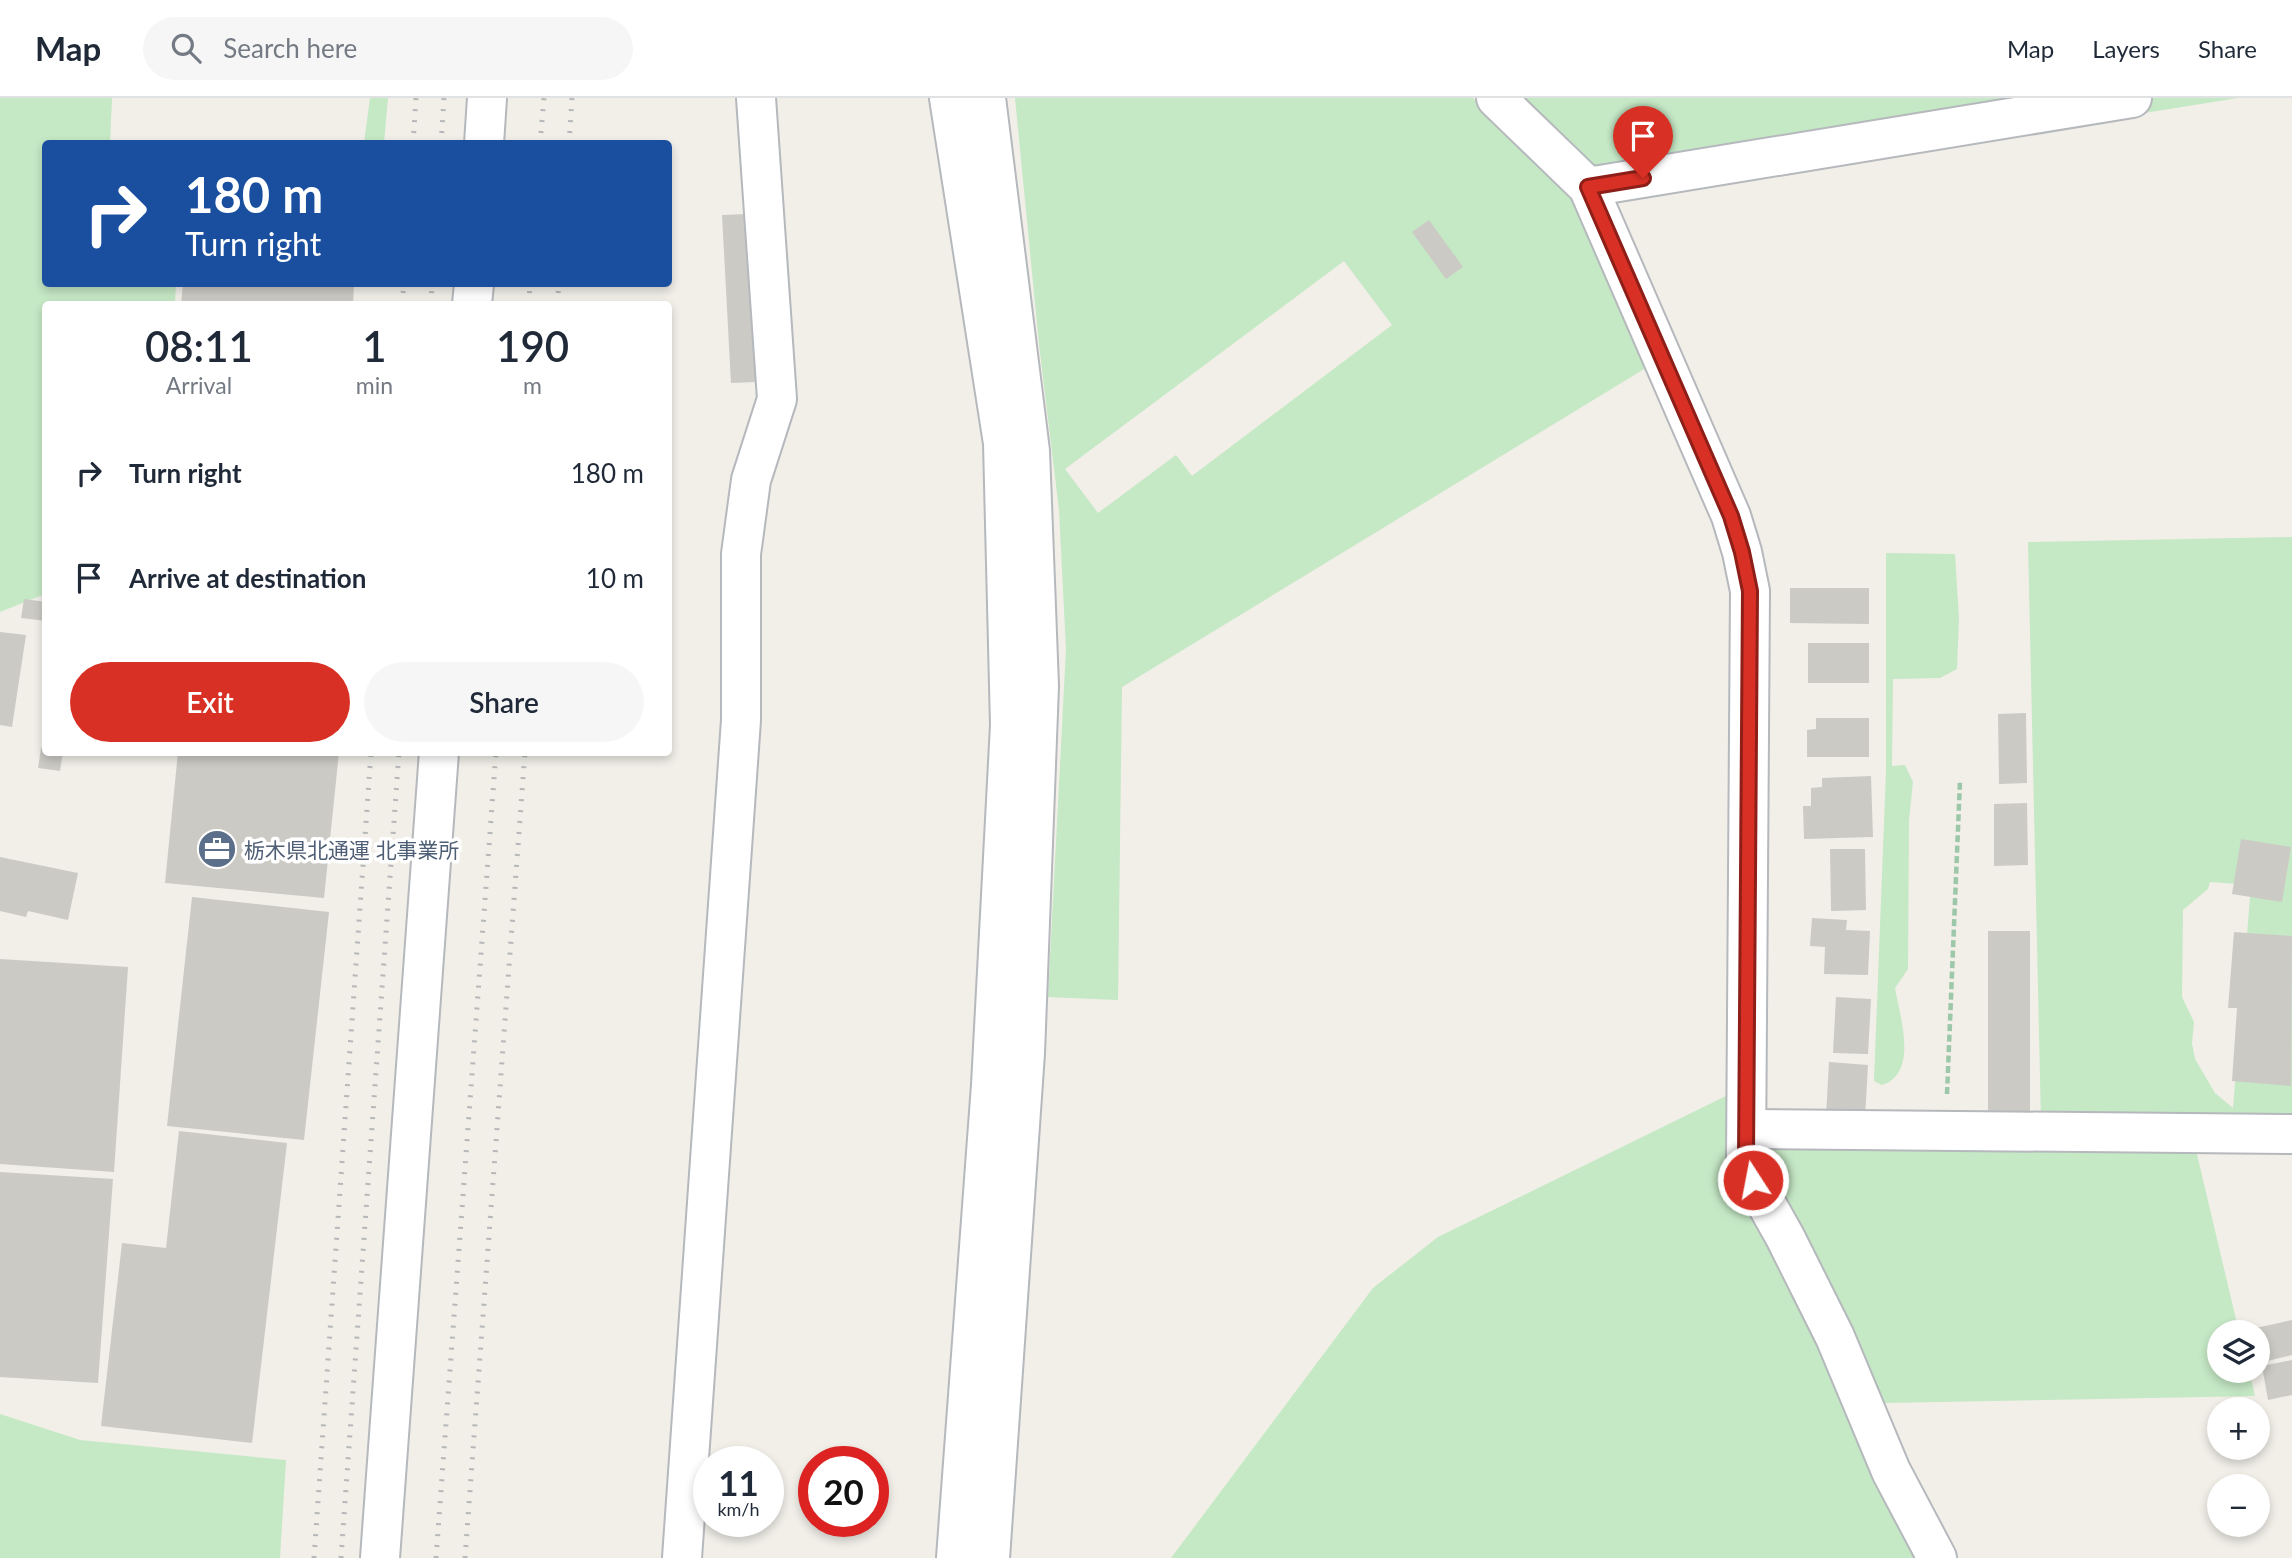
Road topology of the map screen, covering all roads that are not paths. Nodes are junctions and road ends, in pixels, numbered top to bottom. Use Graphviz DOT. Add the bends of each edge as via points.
graph roads {
  1 [pos="487,98"];
  2 [pos="755,98"];
  3 [pos="949,98"];
  4 [pos="986,98"];
  5 [pos="1496,98"];
  6 [pos="2132,98"];
  7 [pos="484,140"];
  8 [pos="1588,187"];
  9 [pos="439,756"];
  10 [pos="1746,1129"];
  11 [pos="2292,1134"];
  12 [pos="380,1558"];
  13 [pos="682,1558"];
  14 [pos="956,1558"];
  15 [pos="990,1558"];
  16 [pos="1937,1558"];
  1 -- 7 [label="street"];
  2 -- 13 [label="street" via="777,399 751,480 741,554 741,720"];
  3 -- 14 [label="street" via="1003,443 1010,725 991,1085"];
  4 -- 15 [label="street" via="1030,451 1040,686 1025,1053"];
  5 -- 8 [label="street"];
  6 -- 8 [label="street"];
  8 -- 10 [label="street" via="1731,516 1750,591"];
  9 -- 12 [label="street"];
  10 -- 11 [label="street"];
  10 -- 16 [label="street" via="1746,1158 1753,1180 1828,1325 1891,1471"];
}
